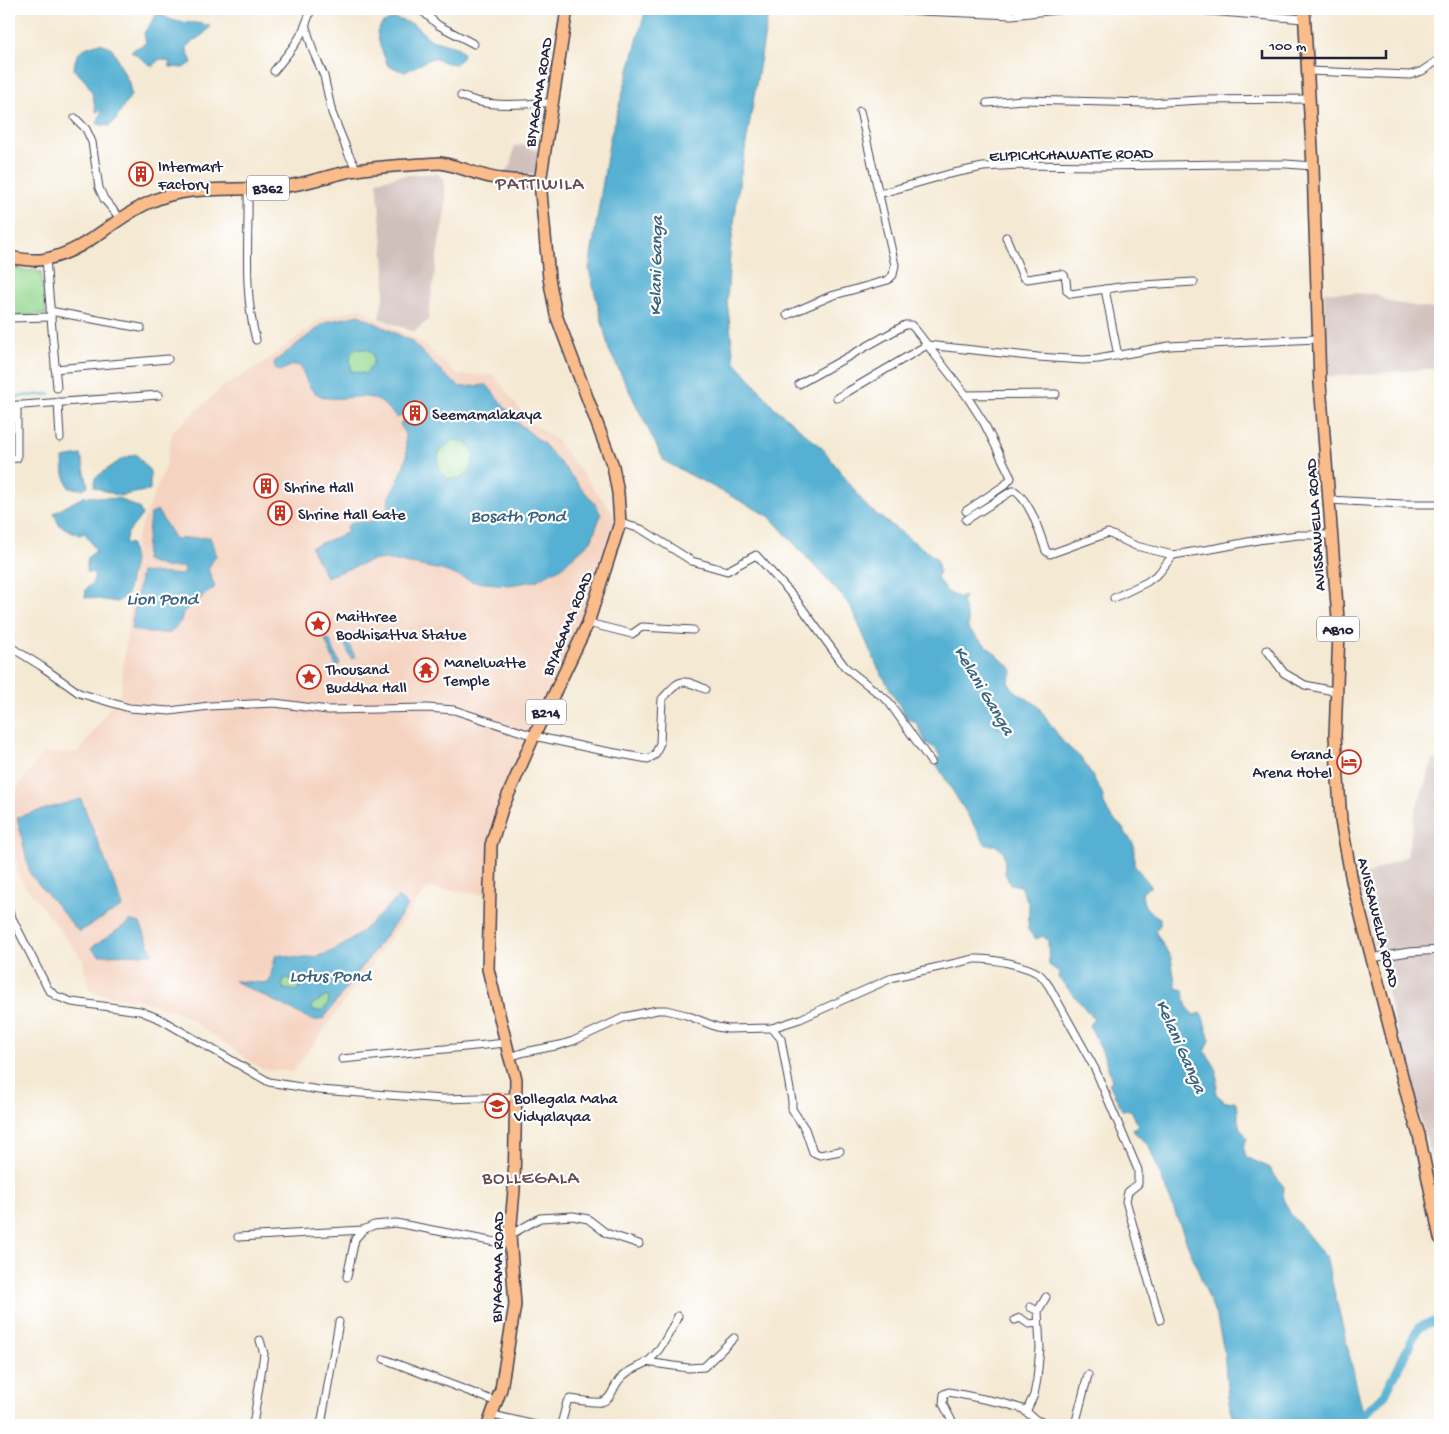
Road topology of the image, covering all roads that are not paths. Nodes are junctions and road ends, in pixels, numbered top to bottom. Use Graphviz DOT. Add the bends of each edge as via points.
graph roads {
  1 [pos="311,9"];
  2 [pos="420,9"];
  3 [pos="567,9"];
  4 [pos="876,9"];
  5 [pos="1066,9"];
  6 [pos="1185,9"];
  7 [pos="1304,14"];
  8 [pos="306,27"];
  9 [pos="474,44"];
  10 [pos="1440,59"];
  11 [pos="274,70"];
  12 [pos="1308,71"];
  13 [pos="461,96"];
  14 [pos="1310,99"];
  15 [pos="987,103"];
  16 [pos="552,104"];
  17 [pos="860,111"];
  18 [pos="75,118"];
  19 [pos="1313,166"];
  20 [pos="357,170"];
  21 [pos="540,182"];
  22 [pos="248,189"];
  23 [pos="879,194"];
  24 [pos="120,218"];
  25 [pos="1006,236"];
  26 [pos="9,257"];
  27 [pos="46,259"];
  28 [pos="1194,282"];
  29 [pos="1105,289"];
  30 [pos="50,314"];
  31 [pos="787,314"];
  32 [pos="9,318"];
  33 [pos="141,328"];
  34 [pos="1317,339"];
  35 [pos="256,340"];
  36 [pos="927,345"];
  37 [pos="1118,356"];
  38 [pos="168,359"];
  39 [pos="55,369"];
  40 [pos="799,384"];
  41 [pos="57,388"];
  42 [pos="1056,394"];
  43 [pos="158,395"];
  44 [pos="966,395"];
  45 [pos="837,398"];
  46 [pos="58,402"];
  47 [pos="17,405"];
  48 [pos="9,406"];
  49 [pos="60,438"];
  50 [pos="9,459"];
  51 [pos="1329,500"];
  52 [pos="1440,504"];
  53 [pos="966,511"];
  54 [pos="966,520"];
  55 [pos="620,523"];
  56 [pos="1332,536"];
  57 [pos="1173,555"];
  58 [pos="1114,598"];
  59 [pos="588,623"];
  60 [pos="693,630"];
  61 [pos="9,646"];
  62 [pos="1267,650"];
  63 [pos="705,689"];
  64 [pos="1338,692"];
  65 [pos="534,736"];
  66 [pos="930,762"];
  67 [pos="9,912"];
  68 [pos="1440,950"];
  69 [pos="1371,958"];
  70 [pos="772,1028"];
  71 [pos="506,1043"];
  72 [pos="509,1057"];
  73 [pos="342,1059"];
  74 [pos="516,1097"];
  75 [pos="840,1151"];
  76 [pos="363,1230"];
  77 [pos="238,1237"];
  78 [pos="1440,1238"];
  79 [pos="511,1240"];
  80 [pos="639,1244"];
  81 [pos="347,1277"];
  82 [pos="1046,1297"];
  83 [pos="1030,1307"];
  84 [pos="1038,1311"];
  85 [pos="678,1316"];
  86 [pos="1015,1320"];
  87 [pos="1160,1320"];
  88 [pos="339,1322"];
  89 [pos="1038,1323"];
  90 [pos="734,1338"];
  91 [pos="260,1340"];
  92 [pos="384,1359"];
  93 [pos="646,1362"];
  94 [pos="1088,1375"];
  95 [pos="497,1402"];
  96 [pos="1026,1412"];
  97 [pos="490,1420"];
  98 [pos="253,1425"];
  99 [pos="321,1425"];
  100 [pos="535,1425"];
  101 [pos="561,1425"];
  102 [pos="954,1425"];
  103 [pos="1053,1425"];
  104 [pos="1075,1425"];
  1 -- 8 [label="street"];
  2 -- 9 [label="street" via="438,25"];
  3 -- 16 [label="main road, BIYAGAMA ROAD / B214"];
  4 -- 5 [label="street" via="1012,15"];
  6 -- 7 [label="street"];
  7 -- 12 [label="main road, AVISSAWELLA ROAD / AB10"];
  8 -- 11 [label="street"];
  8 -- 20 [label="street" via="324,76 332,113"];
  10 -- 12 [label="street" via="1410,75"];
  12 -- 14 [label="main road, AVISSAWELLA ROAD / AB10"];
  13 -- 16 [label="street" via="488,104"];
  14 -- 15 [label="street" via="1149,103 1023,100"];
  14 -- 19 [label="main road, AVISSAWELLA ROAD / AB10"];
  16 -- 21 [label="main road, BIYAGAMA ROAD / B214"];
  17 -- 23 [label="street"];
  18 -- 24 [label="street" via="86,129 92,142 99,188"];
  19 -- 23 [label="street, ELIPICHCHAWATTE ROAD" via="983,167"];
  19 -- 34 [label="main road, AVISSAWELLA ROAD / AB10"];
  20 -- 21 [label="main road, B362" via="440,163 502,180"];
  20 -- 22 [label="main road, B362" via="279,188"];
  21 -- 55 [label="main road, BIYAGAMA ROAD / B214" via="549,278 556,315 613,466"];
  22 -- 24 [label="main road, B362" via="176,194 150,202"];
  22 -- 35 [label="street" via="247,287"];
  23 -- 31 [label="street" via="895,265 893,275 888,280 831,296"];
  24 -- 27 [label="main road, B362" via="69,252"];
  25 -- 29 [label="street" via="1027,279 1064,275 1071,294"];
  26 -- 27 [label="main road, B362"];
  27 -- 30 [label="street"];
  28 -- 29 [label="street"];
  29 -- 37 [label="street"];
  30 -- 32 [label="street"];
  30 -- 33 [label="street"];
  30 -- 39 [label="street"];
  34 -- 37 [label="street" via="1169,346"];
  34 -- 51 [label="main road, AVISSAWELLA ROAD / AB10"];
  36 -- 37 [label="street" via="1058,359"];
  36 -- 40 [label="street" via="915,329 905,325"];
  36 -- 44 [label="street"];
  36 -- 45 [label="street"];
  38 -- 39 [label="street"];
  39 -- 41 [label="street"];
  42 -- 44 [label="street"];
  43 -- 46 [label="street"];
  44 -- 53 [label="street" via="1011,478"];
  46 -- 47 [label="street"];
  46 -- 49 [label="street"];
  47 -- 48 [label="street"];
  47 -- 50 [label="street" via="17,458"];
  51 -- 52 [label="street"];
  51 -- 56 [label="main road, AVISSAWELLA ROAD / AB10"];
  54 -- 57 [label="street" via="1015,491 1033,517 1050,554 1108,533 1136,546"];
  55 -- 59 [label="main road, BIYAGAMA ROAD / B214"];
  55 -- 66 [label="street" via="641,529 692,561 727,571 756,555 794,597 845,667 888,701"];
  56 -- 57 [label="street" via="1298,535"];
  56 -- 64 [label="main road, AVISSAWELLA ROAD / AB10" via="1339,632"];
  57 -- 58 [label="street" via="1147,582"];
  59 -- 60 [label="street" via="632,634 642,627"];
  59 -- 65 [label="main road, BIYAGAMA ROAD / B214"];
  61 -- 65 [label="street" via="79,693 129,708 170,711 275,703 328,710 427,708 454,710"];
  62 -- 64 [label="street" via="1284,673 1306,685"];
  63 -- 65 [label="street" via="687,681 677,683 662,699 660,743 655,756 648,758"];
  64 -- 69 [label="main road, AVISSAWELLA ROAD / AB10" via="1335,736 1341,821"];
  65 -- 71 [label="main road, BIYAGAMA ROAD / B214" via="495,829 490,851 488,969"];
  67 -- 74 [label="street" via="48,989 56,996 72,1002 140,1011 160,1019 269,1082 319,1090 443,1100"];
  68 -- 69 [label="street"];
  69 -- 78 [label="main road, AVISSAWELLA ROAD / AB10" via="1419,1135"];
  70 -- 72 [label="street" via="728,1029 686,1015 657,1010 625,1017 573,1041"];
  70 -- 75 [label="street" via="781,1039 792,1109 805,1129 813,1152 820,1155"];
  70 -- 87 [label="street" via="894,977 974,959 1014,965 1039,974 1096,1069 1138,1170 1138,1184 1128,1192 1126,1201"];
  71 -- 72 [label="main road, BIYAGAMA ROAD / B214"];
  71 -- 73 [label="street"];
  72 -- 74 [label="main road, BIYAGAMA ROAD / B214" via="516,1078"];
  74 -- 79 [label="main road, BIYAGAMA ROAD / B214"];
  76 -- 77 [label="street"];
  76 -- 79 [label="street" via="374,1224 396,1223"];
  76 -- 81 [label="street" via="355,1239"];
  79 -- 80 [label="street" via="540,1218 573,1216 588,1219 606,1232"];
  79 -- 95 [label="main road, BIYAGAMA ROAD / B214" via="515,1305"];
  82 -- 84 [label="street"];
  83 -- 84 [label="street"];
  84 -- 89 [label="street"];
  85 -- 93 [label="street" via="670,1334"];
  86 -- 89 [label="street" via="1020,1318 1029,1324"];
  88 -- 99 [label="street"];
  89 -- 96 [label="street" via="1038,1379"];
  90 -- 93 [label="street" via="704,1367"];
  91 -- 98 [label="street" via="264,1354"];
  92 -- 95 [label="street"];
  93 -- 101 [label="street" via="620,1379 610,1397 601,1402 570,1399"];
  94 -- 104 [label="street"];
  95 -- 97 [label="main road, BIYAGAMA ROAD / B214"];
  96 -- 102 [label="street" via="1003,1403 949,1392 944,1394 943,1404"];
  96 -- 103 [label="street" via="1036,1420"];
  97 -- 100 [label="street"];
}
